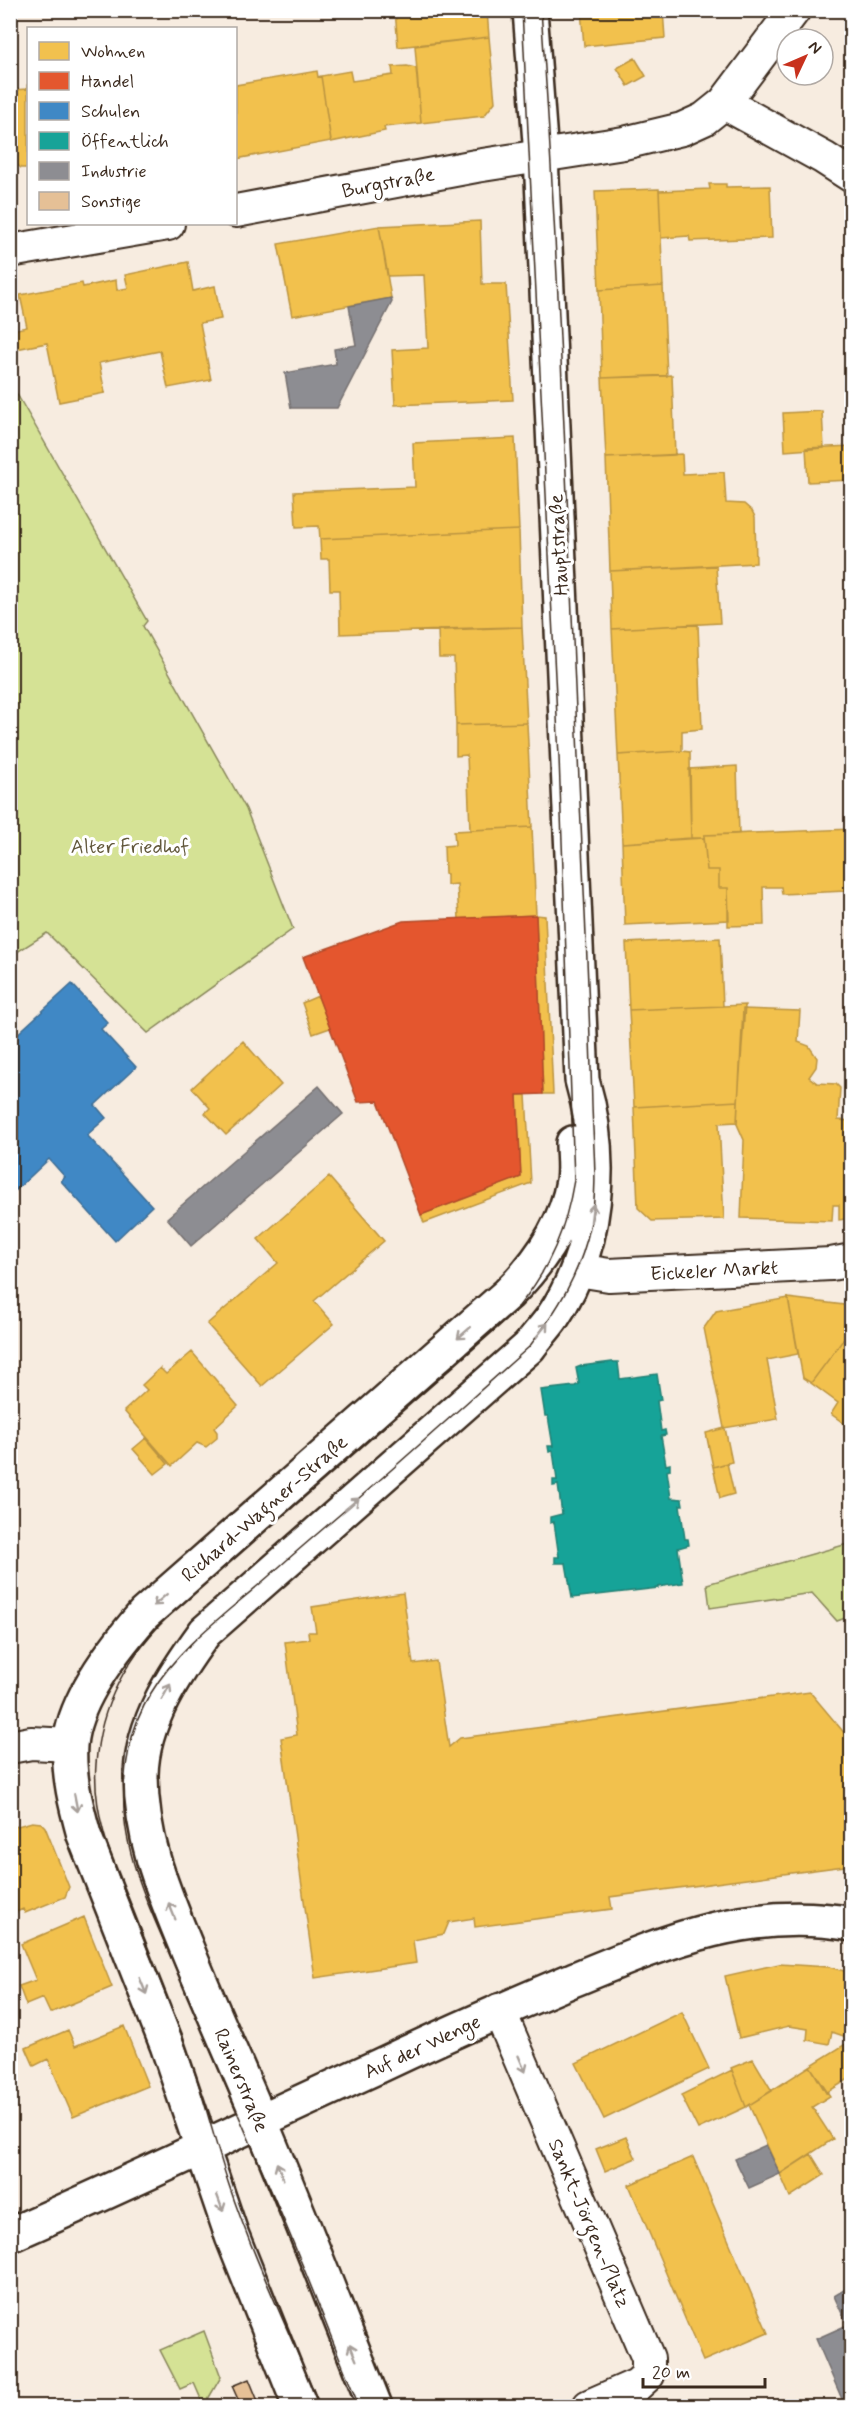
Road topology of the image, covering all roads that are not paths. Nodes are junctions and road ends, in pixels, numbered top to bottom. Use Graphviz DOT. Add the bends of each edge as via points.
graph roads {
  1 [pos="530,10"];
  2 [pos="794,10"];
  3 [pos="724,103"];
  4 [pos="541,156"];
  5 [pos="852,176"];
  6 [pos="237,211"];
  7 [pos="162,225"];
  8 [pos="10,251"];
  9 [pos="582,1080"];
  10 [pos="540,1258"];
  11 [pos="852,1260"];
  12 [pos="578,1270"];
  13 [pos="70,1745"];
  14 [pos="10,1747"];
  15 [pos="852,1924"];
  16 [pos="499,2010"];
  17 [pos="260,2121"];
  18 [pos="200,2148"];
  19 [pos="10,2235"];
  20 [pos="300,2406"];
  21 [pos="375,2406"];
  22 [pos="589,2406"];
  1 -- 4 [label="street, Hauptstraße"];
  2 -- 3 [label="street, Burgstraße"];
  3 -- 4 [label="street, Burgstraße" via="704,119 682,129"];
  3 -- 5 [label="street"];
  4 -- 6 [label="street, Burgstraße"];
  4 -- 9 [label="street, Hauptstraße"];
  7 -- 8 [label="street"];
  9 -- 10 [label="street, Hauptstraße" via="572,1119 574,1180 553,1237"];
  12 -- 9 [label="street, Hauptstraße, one-way" via="591,1226 596,1182 592,1113"];
  10 -- 13 [label="street, Richard-Wagner-Straße, one-way" via="508,1294 144,1614 115,1647 93,1682"];
  11 -- 12 [label="street, Eickeler Markt" via="631,1275"];
  17 -- 12 [label="street, Rainerstraße, one-way" via="147,1843 141,1773 145,1746 161,1701 205,1632 529,1347 552,1318"];
  13 -- 14 [label="street" via="31,1743"];
  13 -- 18 [label="street, one-way" via="74,1801 84,1835 167,2045"];
  15 -- 16 [label="street, Auf der Wenge" via="799,1919 744,1923 696,1933 664,1942"];
  16 -- 17 [label="street, Auf der Wenge"];
  16 -- 22 [label="street, Sankt-Jörgen-Platz, one-way" via="648,2358 648,2375 638,2385"];
  17 -- 18 [label="street, Auf der Wenge"];
  21 -- 17 [label="street, Rainerstraße, one-way"];
  18 -- 19 [label="street, Auf der Wenge"];
  18 -- 20 [label="street, one-way"];
}
